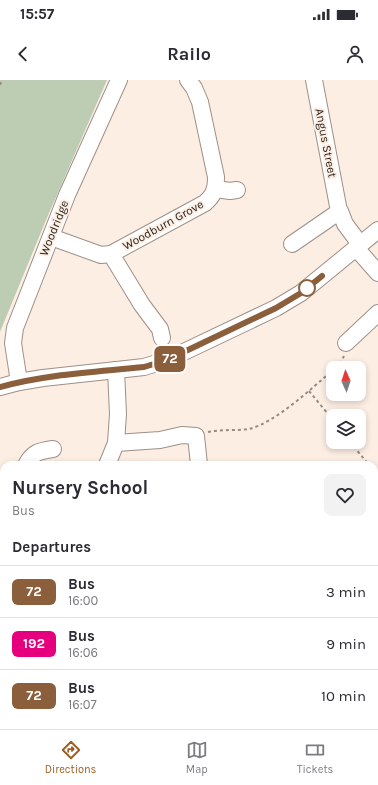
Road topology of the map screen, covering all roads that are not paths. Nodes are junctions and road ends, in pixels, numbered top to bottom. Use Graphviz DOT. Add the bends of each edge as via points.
graph roads {
  1 [pos="119,80"];
  2 [pos="188,80"];
  3 [pos="314,80"];
  4 [pos="216,188"];
  5 [pos="237,190"];
  6 [pos="338,206"];
  7 [pos="378,230"];
  8 [pos="51,237"];
  9 [pos="292,244"];
  10 [pos="358,246"];
  11 [pos="111,254"];
  12 [pos="378,273"];
  13 [pos="378,314"];
  14 [pos="162,338"];
  15 [pos="346,343"];
  16 [pos="116,370"];
  17 [pos="19,382"];
  18 [pos="0,387"];
  19 [pos="116,443"];
  20 [pos="53,449"];
  21 [pos="28,461"];
  22 [pos="109,461"];
  23 [pos="199,461"];
  1 -- 8 [label="street, Woodridge"];
  2 -- 4 [label="street" via="200,102 216,177"];
  3 -- 6 [label="street, Angus Street"];
  4 -- 5 [label="street"];
  4 -- 11 [label="street, Woodburn Grove" via="212,197 205,203"];
  7 -- 10 [label="street"];
  8 -- 11 [label="street, Woodburn Grove" via="101,255"];
  8 -- 17 [label="street, Woodridge" via="15,328 13,344"];
  9 -- 10 [label="street" via="340,211"];
  10 -- 12 [label="street"];
  10 -- 16 [label="street" via="301,293 276,308 167,360 144,367"];
  11 -- 14 [label="street, Woodburn Grove" via="155,312"];
  13 -- 15 [label="street"];
  16 -- 17 [label="street"];
  16 -- 19 [label="street"];
  17 -- 18 [label="street"];
  19 -- 22 [label="street"];
  19 -- 23 [label="street" via="160,440 182,435 196,436"];
  20 -- 21 [label="street" via="39,451 30,456"];
}
